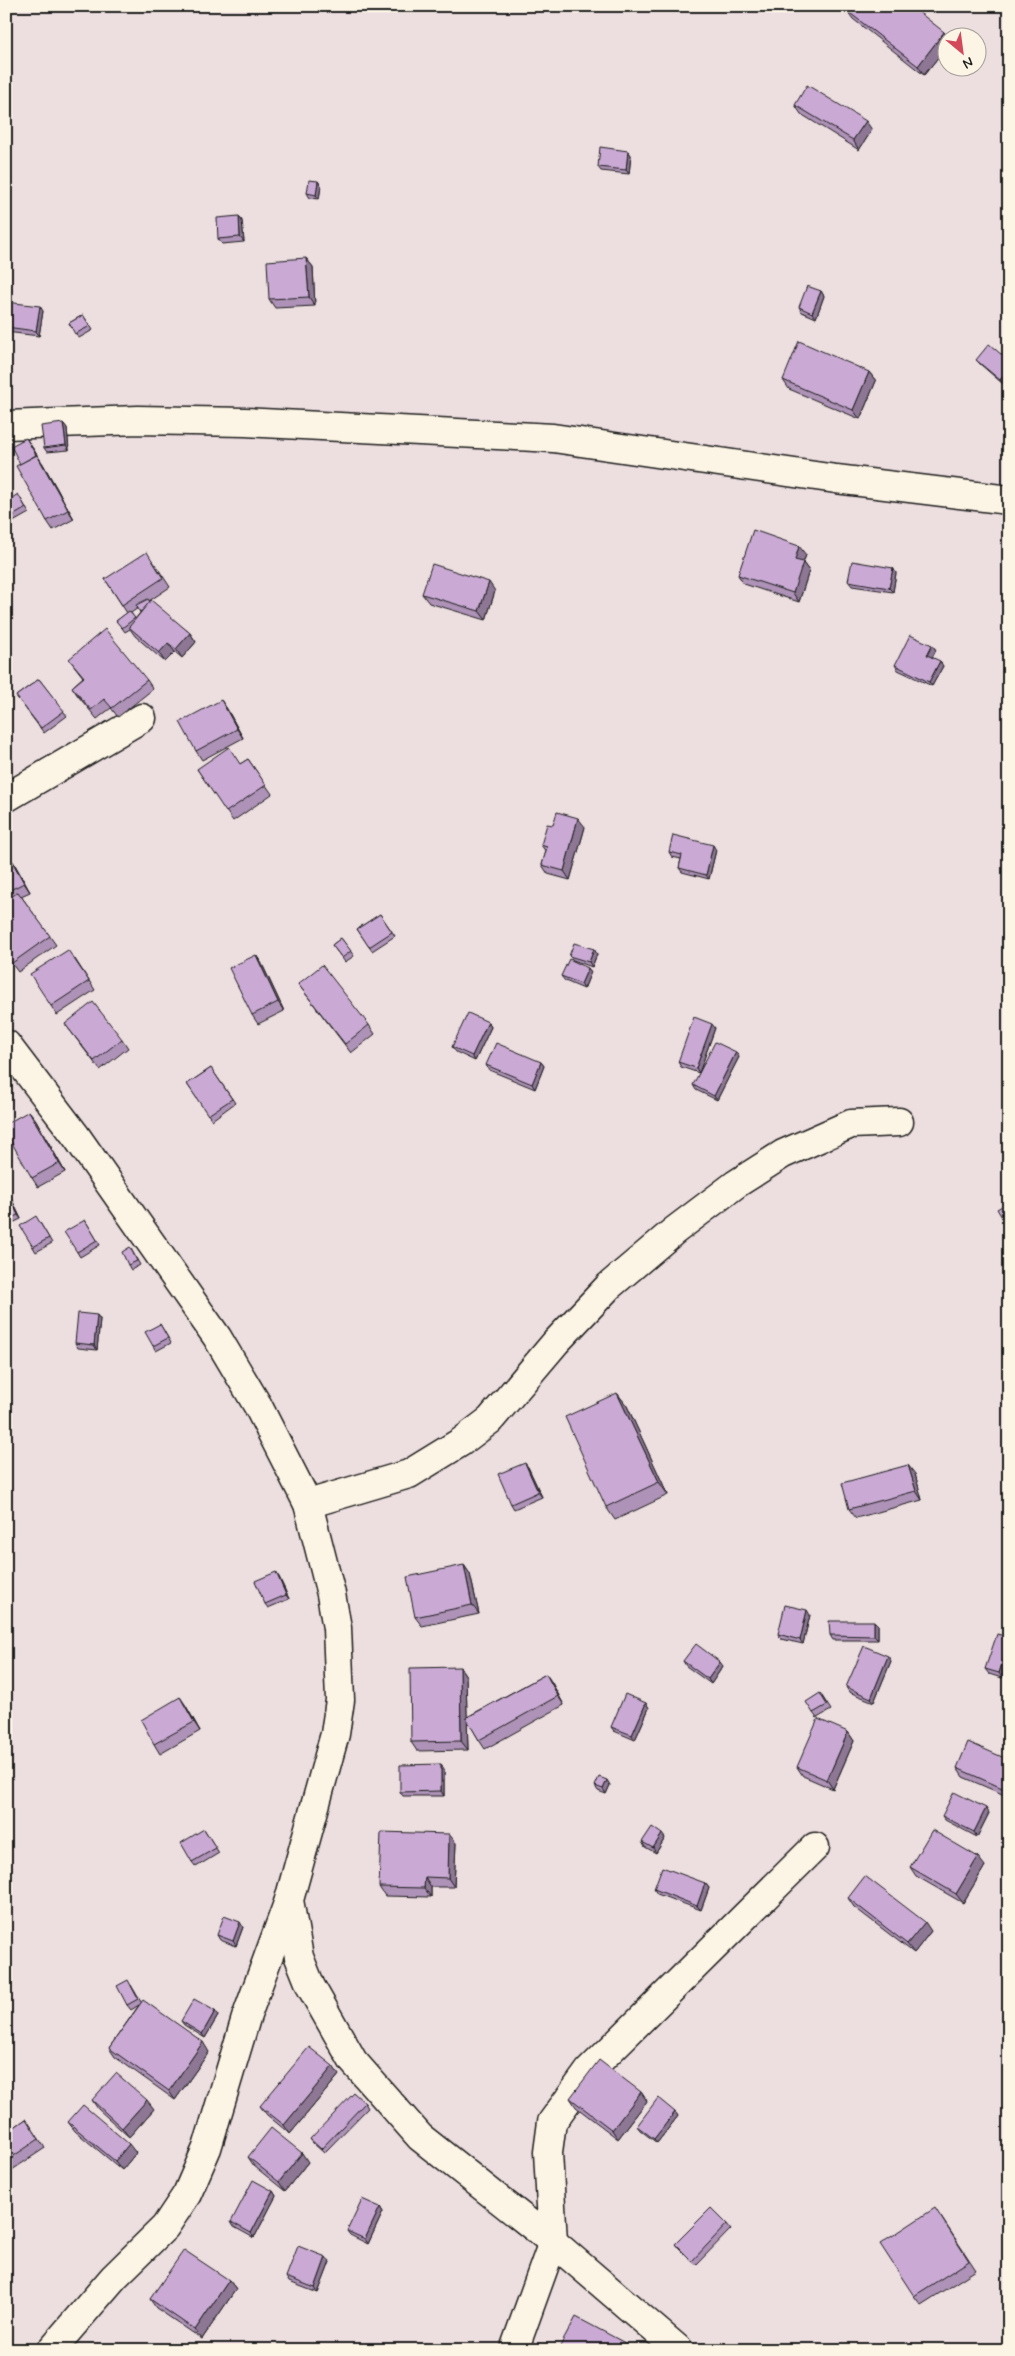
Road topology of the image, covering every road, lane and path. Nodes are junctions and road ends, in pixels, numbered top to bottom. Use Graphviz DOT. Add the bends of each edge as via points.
graph roads {
  1 [pos="6,425"];
  2 [pos="1009,500"];
  3 [pos="142,718"];
  4 [pos="6,798"];
  5 [pos="6,1044"];
  6 [pos="899,1122"];
  7 [pos="308,1504"];
  8 [pos="815,1847"];
  9 [pos="289,1900"];
  10 [pos="553,2242"];
  11 [pos="51,2350"];
  12 [pos="514,2350"];
  13 [pos="679,2350"];
  1 -- 2 [label="street" via="138,420 245,422 553,438"];
  3 -- 4 [label="street"];
  5 -- 7 [label="street" via="76,1136 217,1337 258,1406"];
  6 -- 7 [label="street" via="851,1124 784,1154 736,1184 674,1230 608,1286 490,1420 461,1442 409,1474"];
  7 -- 9 [label="street" via="334,1611 340,1700 335,1734"];
  8 -- 10 [label="street" via="589,2071 567,2099 552,2122 548,2152"];
  9 -- 10 [label="street" via="300,1957 312,1987 353,2061 420,2137"];
  9 -- 11 [label="street" via="246,2018 207,2148 187,2194 165,2227 114,2277"];
  10 -- 12 [label="street"];
  10 -- 13 [label="street"];
}
